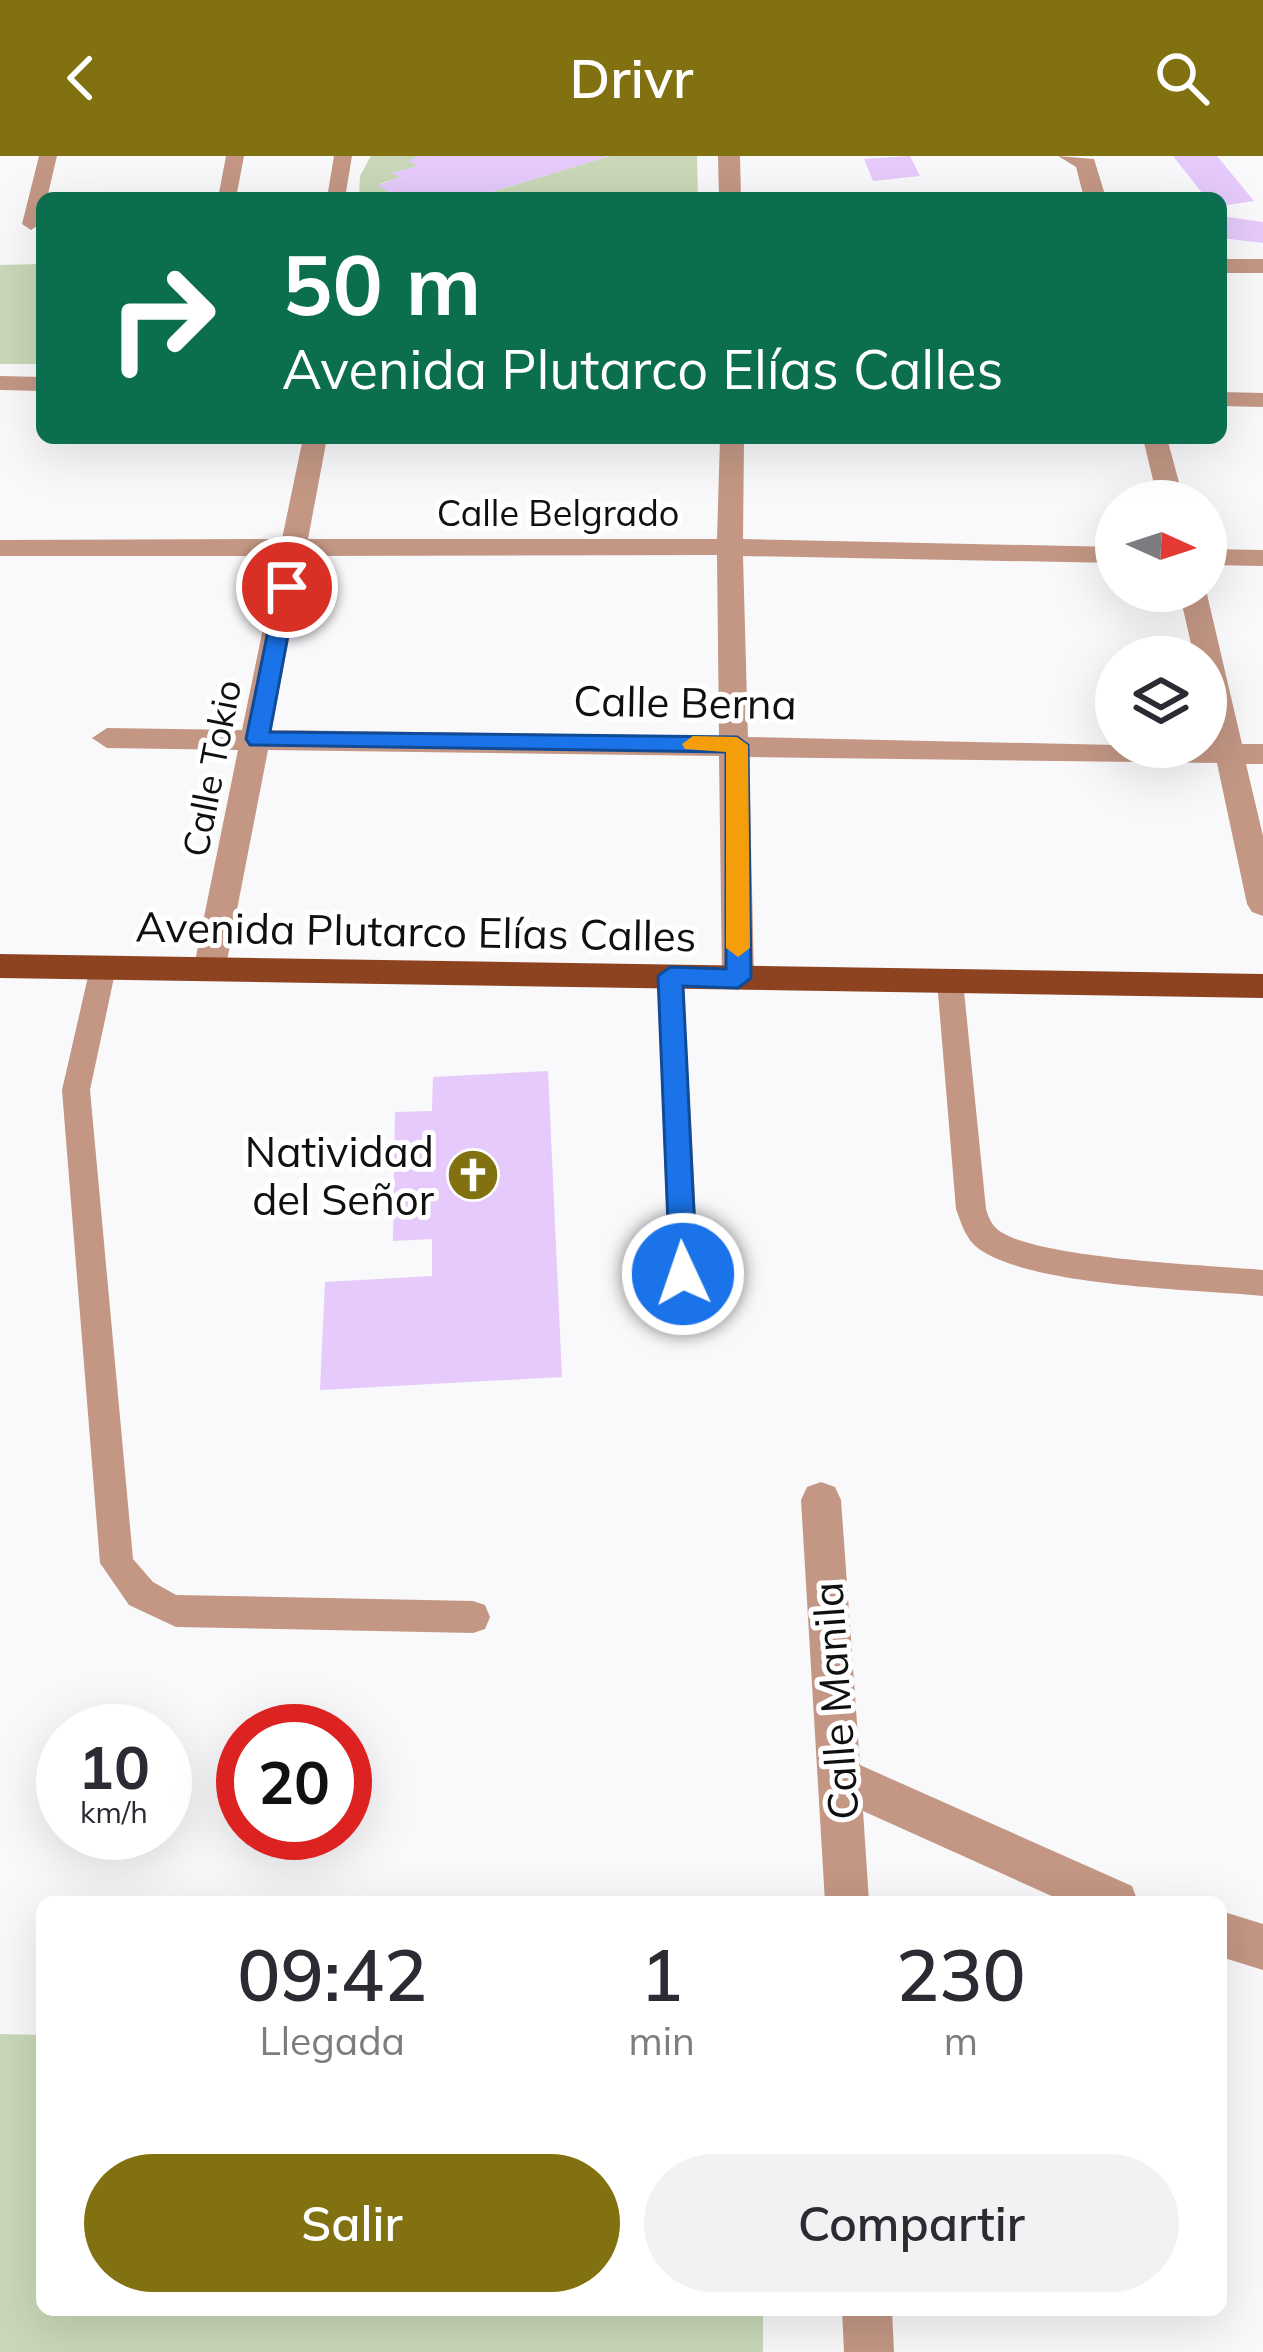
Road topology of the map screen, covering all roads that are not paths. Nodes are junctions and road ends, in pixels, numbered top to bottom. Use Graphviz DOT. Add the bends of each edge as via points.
graph roads {
  1 [pos="48,156"];
  2 [pos="235,156"];
  3 [pos="343,156"];
  4 [pos="729,156"];
  5 [pos="1070,156"];
  6 [pos="39,192"];
  7 [pos="228,192"];
  8 [pos="337,192"];
  9 [pos="730,192"];
  10 [pos="1093,192"];
  11 [pos="36,204"];
  12 [pos="31,224"];
  13 [pos="1227,266"];
  14 [pos="1263,266"];
  15 [pos="0,383"];
  16 [pos="36,384"];
  17 [pos="1227,399"];
  18 [pos="1263,400"];
  19 [pos="314,444"];
  20 [pos="733,444"];
  21 [pos="1157,444"];
  22 [pos="1166,480"];
  23 [pos="730,547"];
  24 [pos="0,548"];
  25 [pos="294,550"];
  26 [pos="1095,555"];
  27 [pos="1227,557"];
  28 [pos="1263,558"];
  29 [pos="1197,612"];
  30 [pos="106,738"];
  31 [pos="257,739"];
  32 [pos="737,745"];
  33 [pos="1231,754"];
  34 [pos="1263,754"];
  35 [pos="1263,904"];
  36 [pos="0,966"];
  37 [pos="103,968"];
  38 [pos="209,971"];
  39 [pos="670,976"];
  40 [pos="738,978"];
  41 [pos="950,981"];
  42 [pos="1263,986"];
  43 [pos="683,1274"];
  44 [pos="1263,1283"];
  45 [pos="821,1500"];
  46 [pos="473,1617"];
  47 [pos="841,1779"];
  48 [pos="847,1896"];
  49 [pos="1102,1896"];
  50 [pos="1227,1936"];
  51 [pos="1263,1947"];
  52 [pos="867,2316"];
  53 [pos="869,2352"];
  1 -- 6 [label="lane"];
  2 -- 7 [label="lane"];
  3 -- 8 [label="lane"];
  4 -- 9 [label="street"];
  5 -- 10 [label="street" via="1086,164"];
  11 -- 12 [label="lane"];
  13 -- 14 [label="street"];
  15 -- 16 [label="street"];
  17 -- 18 [label="street"];
  19 -- 25 [label="street, Calle Tokio"];
  20 -- 23 [label="street"];
  21 -- 22 [label="street"];
  23 -- 25 [label="street, Calle Belgrado"];
  23 -- 26 [label="street, Calle Belgrado"];
  23 -- 32 [label="street"];
  24 -- 25 [label="street, Calle Belgrado"];
  25 -- 31 [label="street, Calle Tokio"];
  27 -- 28 [label="street"];
  29 -- 33 [label="street"];
  30 -- 31 [label="street, Calle Berna"];
  31 -- 32 [label="street, Calle Berna"];
  31 -- 38 [label="street, Calle Tokio"];
  32 -- 33 [label="street, Calle Berna"];
  32 -- 40 [label="street"];
  33 -- 34 [label="street, Calle Berna"];
  33 -- 35 [label="street"];
  36 -- 37 [label="main road, Avenida Plutarco Elías Calles"];
  37 -- 38 [label="main road, Avenida Plutarco Elías Calles"];
  37 -- 46 [label="lane" via="76,1090 118,1563 130,1587 176,1611"];
  38 -- 39 [label="main road, Avenida Plutarco Elías Calles"];
  39 -- 40 [label="main road, Avenida Plutarco Elías Calles"];
  39 -- 43 [label="lane"];
  40 -- 41 [label="main road, Avenida Plutarco Elías Calles"];
  41 -- 42 [label="main road, Avenida Plutarco Elías Calles"];
  41 -- 44 [label="lane" via="971,1210 987,1239 1135,1270"];
  45 -- 47 [label="street, Calle Manila"];
  47 -- 48 [label="street, Calle Manila"];
  47 -- 49 [label="street"];
  50 -- 51 [label="street"];
  52 -- 53 [label="street"];
}
